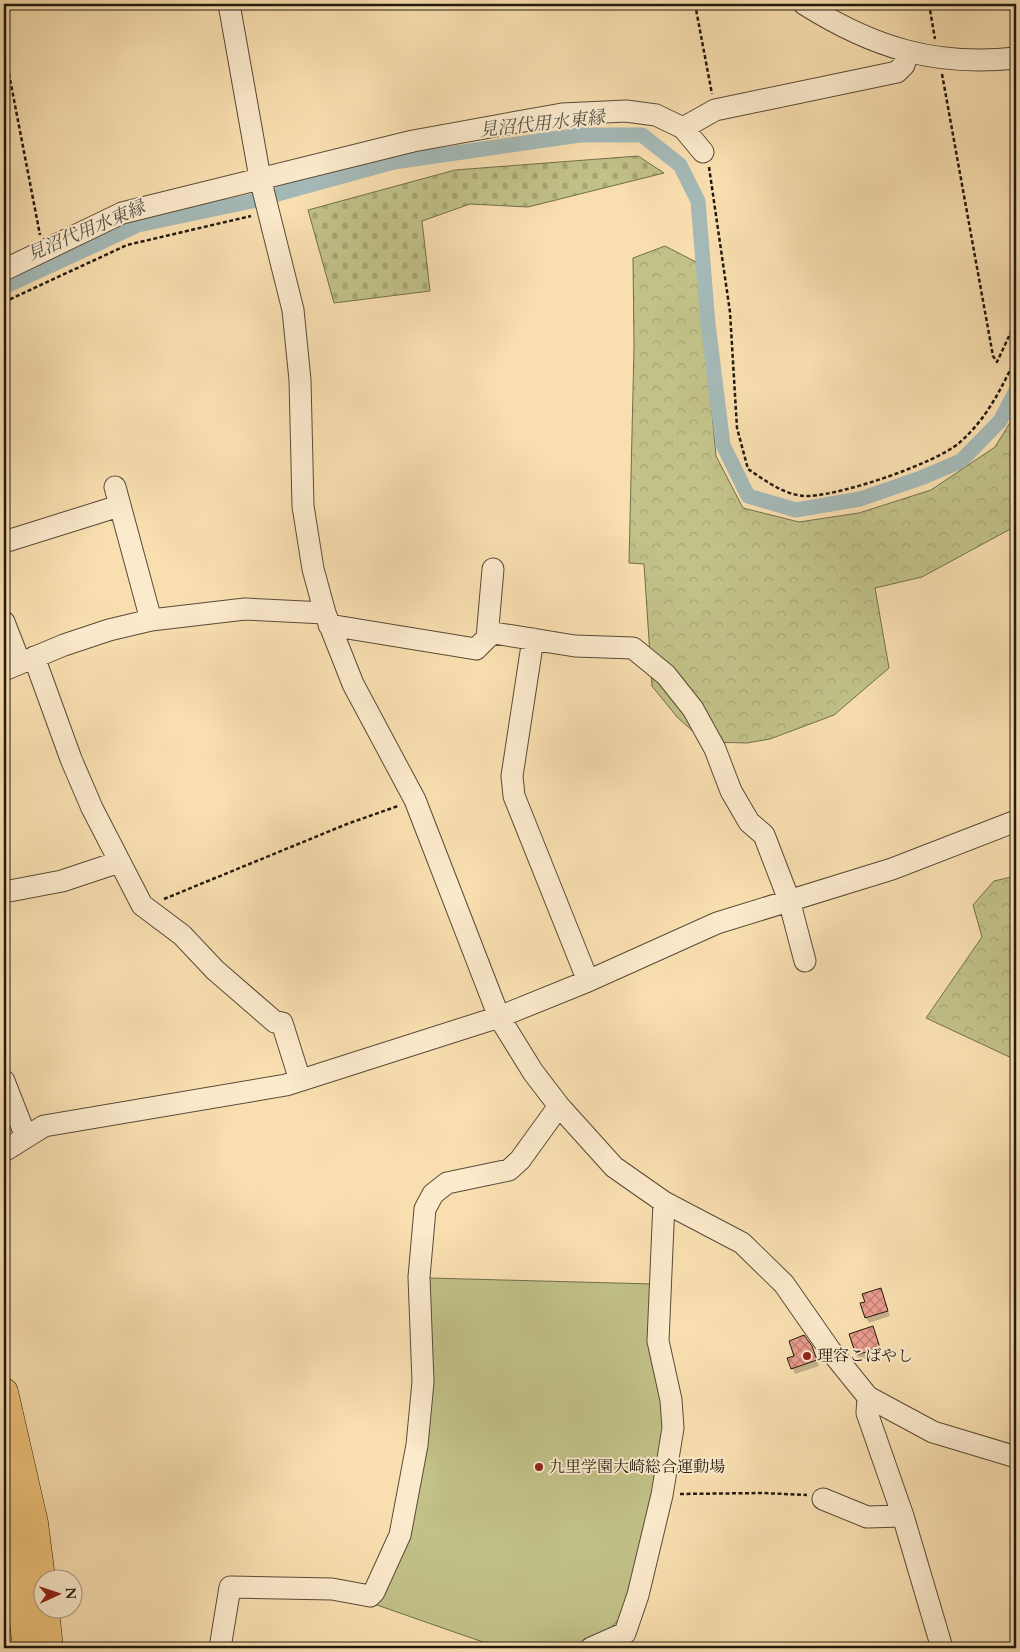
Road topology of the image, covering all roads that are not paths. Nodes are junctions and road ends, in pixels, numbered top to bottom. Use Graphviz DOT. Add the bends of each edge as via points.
graph roads {
  1 [pos="229,4"];
  2 [pos="804,4"];
  3 [pos="908,52"];
  4 [pos="1016,58"];
  5 [pos="683,128"];
  6 [pos="703,152"];
  7 [pos="261,181"];
  8 [pos="4,270"];
  9 [pos="4,542"];
  10 [pos="493,569"];
  11 [pos="327,618"];
  12 [pos="151,620"];
  13 [pos="4,622"];
  14 [pos="487,638"];
  15 [pos="532,639"];
  16 [pos="19,664"];
  17 [pos="1016,821"];
  18 [pos="119,862"];
  19 [pos="4,892"];
  20 [pos="788,900"];
  21 [pos="805,961"];
  22 [pos="588,981"];
  23 [pos="499,1017"];
  24 [pos="300,1080"];
  25 [pos="4,1081"];
  26 [pos="559,1106"];
  27 [pos="26,1137"];
  28 [pos="4,1151"];
  29 [pos="664,1202"];
  30 [pos="4,1392"];
  31 [pos="868,1397"];
  32 [pos="1016,1457"];
  33 [pos="4,1486"];
  34 [pos="823,1499"];
  35 [pos="903,1516"];
  36 [pos="40,1570"];
  37 [pos="46,1620"];
  38 [pos="622,1641"];
  39 [pos="27,1648"];
  40 [pos="49,1648"];
  41 [pos="220,1648"];
  42 [pos="591,1648"];
  43 [pos="942,1648"];
  1 -- 7 [label="street"];
  2 -- 3 [label="street" via="840,25"];
  3 -- 4 [label="street" via="970,61"];
  3 -- 5 [label="street" via="904,65 897,72 715,110"];
  5 -- 6 [label="street"];
  5 -- 7 [label="street" via="656,116 626,110 562,114 414,141"];
  7 -- 8 [label="street" via="122,214"];
  7 -- 11 [label="street" via="294,310 300,380 303,506 313,569"];
  9 -- 12 [label="street" via="117,497"];
  10 -- 14 [label="street"];
  11 -- 12 [label="street" via="245,609"];
  11 -- 14 [label="street" via="476,649"];
  11 -- 23 [label="street" via="353,684 415,800"];
  12 -- 16 [label="street" via="109,630"];
  13 -- 16 [label="street"];
  14 -- 15 [label="street" via="494,633"];
  15 -- 20 [label="street" via="575,646 633,648 666,675 693,709 749,822 764,835"];
  15 -- 22 [label="street" via="512,776 514,796"];
  16 -- 18 [label="street" via="71,760"];
  17 -- 20 [label="street" via="892,869"];
  18 -- 19 [label="street" via="62,881"];
  18 -- 24 [label="street" via="144,907 182,935 215,970 275,1022 282,1023"];
  20 -- 21 [label="street"];
  20 -- 22 [label="street" via="717,922"];
  22 -- 23 [label="street"];
  23 -- 24 [label="street"];
  23 -- 26 [label="street" via="533,1072"];
  24 -- 27 [label="street" via="44,1126"];
  25 -- 27 [label="street"];
  26 -- 29 [label="street" via="614,1167"];
  26 -- 41 [label="street" via="520,1160 509,1170 447,1184 433,1194 426,1210 419,1277 423,1382 417,1445 400,1535 374,1592 370,1596 332,1589 230,1586"];
  27 -- 28 [label="street"];
  29 -- 31 [label="street" via="742,1243 784,1284"];
  29 -- 38 [label="street" via="658,1341 671,1400 673,1428 662,1495 638,1595"];
  30 -- 36 [label="highway" via="34,1523"];
  31 -- 32 [label="street" via="933,1432"];
  31 -- 35 [label="street" via="867,1413"];
  33 -- 39 [label="highway" via="12,1524"];
  34 -- 35 [label="street" via="867,1517"];
  35 -- 43 [label="street"];
  37 -- 40 [label="highway"];
  38 -- 42 [label="street"];
}
